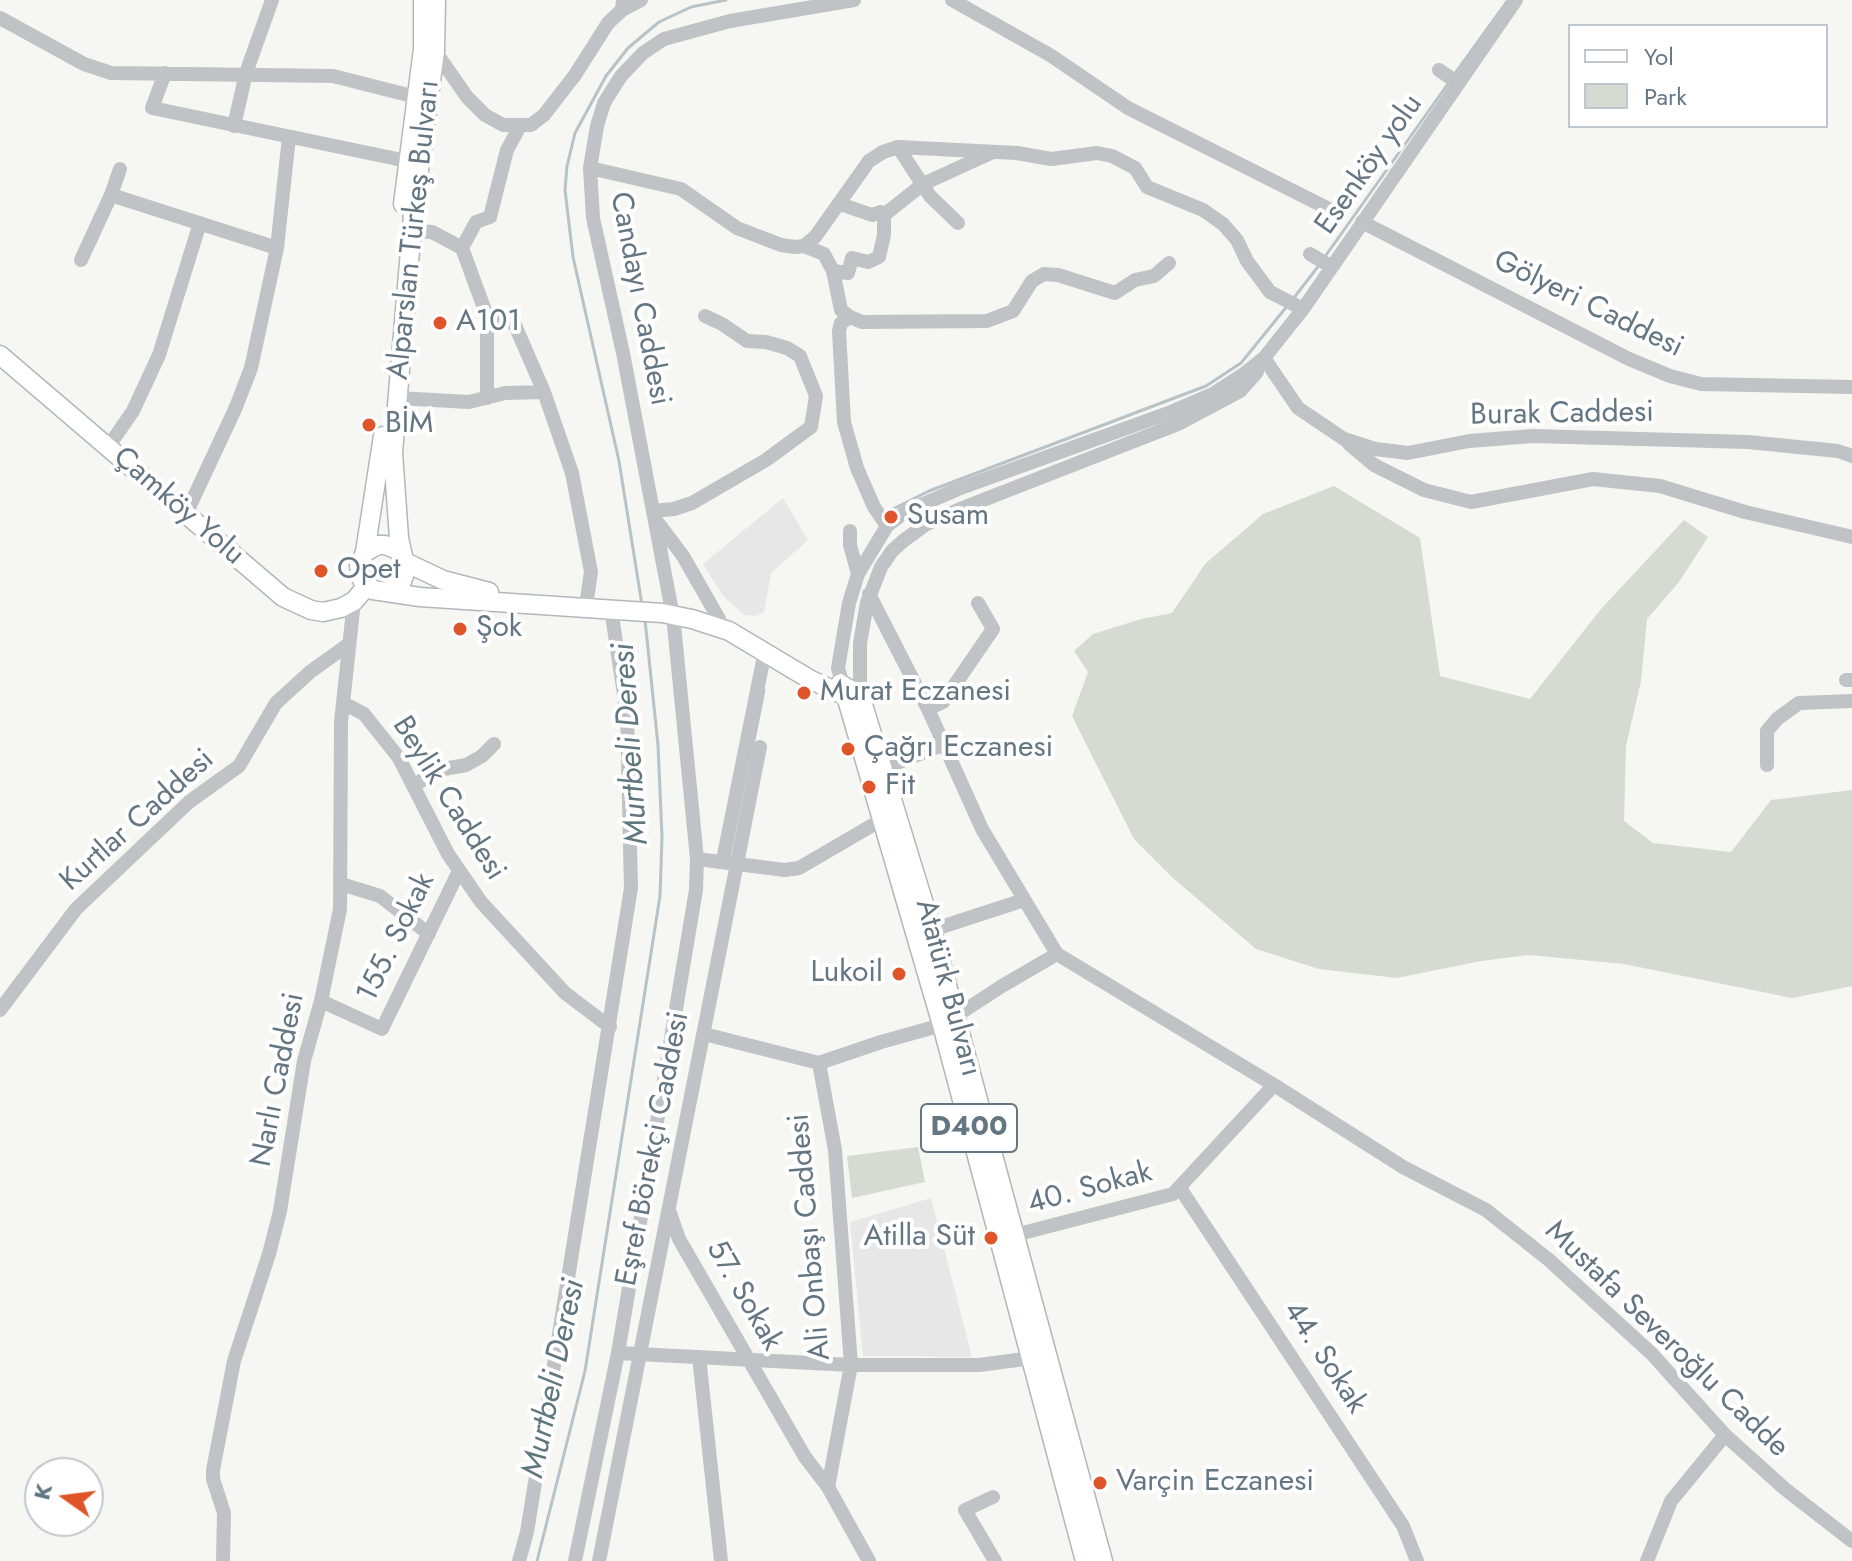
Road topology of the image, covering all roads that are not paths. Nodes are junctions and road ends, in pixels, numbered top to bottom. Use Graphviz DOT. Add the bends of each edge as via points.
graph roads {
  1 [pos="272,0"];
  2 [pos="423,0"];
  3 [pos="436,0"];
  4 [pos="641,0"];
  5 [pos="854,0"];
  6 [pos="952,0"];
  7 [pos="1516,0"];
  8 [pos="623,5"];
  9 [pos="0,18"];
  10 [pos="435,51"];
  11 [pos="165,73"];
  12 [pos="246,73"];
  13 [pos="416,97"];
  14 [pos="234,126"];
  15 [pos="520,126"];
  16 [pos="289,137"];
  17 [pos="898,147"];
  18 [pos="993,152"];
  19 [pos="407,161"];
  20 [pos="590,168"];
  21 [pos="120,169"];
  22 [pos="923,184"];
  23 [pos="111,195"];
  24 [pos="840,204"];
  25 [pos="1335,212"];
  26 [pos="884,215"];
  27 [pos="1362,222"];
  28 [pos="200,223"];
  29 [pos="958,223"];
  30 [pos="412,231"];
  31 [pos="804,246"];
  32 [pos="277,248"];
  33 [pos="462,248"];
  34 [pos="81,260"];
  35 [pos="1169,263"];
  36 [pos="833,271"];
  37 [pos="1295,304"];
  38 [pos="487,316"];
  39 [pos="705,316"];
  40 [pos="850,317"];
  41 [pos="0,355"];
  42 [pos="1264,358"];
  43 [pos="1852,387"];
  44 [pos="544,392"];
  45 [pos="397,398"];
  46 [pos="487,398"];
  47 [pos="1344,439"];
  48 [pos="108,447"];
  49 [pos="1852,456"];
  50 [pos="653,511"];
  51 [pos="186,514"];
  52 [pos="887,526"];
  53 [pos="850,531"];
  54 [pos="1852,537"];
  55 [pos="365,552"];
  56 [pos="404,559"];
  57 [pos="858,574"];
  58 [pos="367,586"];
  59 [pos="388,591"];
  60 [pos="869,594"];
  61 [pos="587,599"];
  62 [pos="354,601"];
  63 [pos="978,603"];
  64 [pos="609,605"];
  65 [pos="667,610"];
  66 [pos="719,619"];
  67 [pos="349,644"];
  68 [pos="765,651"];
  69 [pos="847,688"];
  70 [pos="1852,701"];
  71 [pos="343,706"];
  72 [pos="928,709"];
  73 [pos="494,744"];
  74 [pos="942,745"];
  75 [pos="760,747"];
  76 [pos="1767,765"];
  77 [pos="882,769"];
  78 [pos="413,786"];
  79 [pos="883,819"];
  80 [pos="697,859"];
  81 [pos="731,862"];
  82 [pos="459,871"];
  83 [pos="341,884"];
  84 [pos="1024,900"];
  85 [pos="932,930"];
  86 [pos="429,934"];
  87 [pos="1057,954"];
  88 [pos="321,1001"];
  89 [pos="0,1010"];
  90 [pos="948,1021"];
  91 [pos="610,1027"];
  92 [pos="704,1034"];
  93 [pos="819,1063"];
  94 [pos="1274,1085"];
  95 [pos="1180,1188"];
  96 [pos="668,1210"];
  97 [pos="1015,1235"];
  98 [pos="631,1354"];
  99 [pos="699,1357"];
  100 [pos="1040,1357"];
  101 [pos="751,1360"];
  102 [pos="851,1365"];
  103 [pos="1725,1435"];
  104 [pos="828,1487"];
  105 [pos="993,1497"];
  106 [pos="1852,1541"];
  107 [pos="223,1561"];
  108 [pos="519,1561"];
  109 [pos="575,1561"];
  110 [pos="599,1561"];
  111 [pos="721,1561"];
  112 [pos="869,1561"];
  113 [pos="995,1561"];
  114 [pos="1085,1561"];
  115 [pos="1103,1561"];
  116 [pos="1417,1561"];
  117 [pos="1647,1561"];
  1 -- 12 [label="street"];
  2 -- 13 [label="main road, Alparslan Türkeş Bulvarı"];
  3 -- 10 [label="main road, Alparslan Türkeş Bulvarı"];
  4 -- 8 [label="street"];
  5 -- 20 [label="street" via="730,21 664,39 621,76 604,103"];
  6 -- 25 [label="street" via="1050,55 1128,108"];
  7 -- 27 [label="street, Esenköy yolu" via="1450,78"];
  8 -- 15 [label="street" via="544,115"];
  9 -- 11 [label="street" via="111,73"];
  10 -- 15 [label="street" via="485,115 503,125"];
  10 -- 30 [label="main road, Alparslan Türkeş Bulvarı"];
  11 -- 12 [label="street"];
  11 -- 14 [label="street" via="152,108"];
  12 -- 13 [label="street" via="333,76"];
  12 -- 14 [label="street"];
  13 -- 19 [label="main road, Alparslan Türkeş Bulvarı"];
  14 -- 16 [label="street"];
  15 -- 33 [label="street" via="507,150 490,217 476,222"];
  16 -- 19 [label="street"];
  16 -- 32 [label="street"];
  17 -- 18 [label="street"];
  17 -- 22 [label="street"];
  17 -- 24 [label="street" via="869,161"];
  18 -- 22 [label="street"];
  18 -- 37 [label="street" via="1051,159 1112,156 1135,168 1147,187 1223,224 1270,292"];
  19 -- 55 [label="main road, Alparslan Türkeş Bulvarı" via="381,450"];
  20 -- 31 [label="street, Candayı Caddesi" via="681,189 737,228 781,245"];
  20 -- 50 [label="street, Candayı Caddesi" via="597,244"];
  21 -- 23 [label="street"];
  22 -- 26 [label="street"];
  22 -- 29 [label="street"];
  23 -- 28 [label="street"];
  23 -- 34 [label="street"];
  24 -- 26 [label="street"];
  24 -- 31 [label="street"];
  26 -- 36 [label="street" via="879,257 868,262 852,258 848,273"];
  27 -- 37 [label="street, Esenköy yolu" via="1321,261"];
  27 -- 43 [label="street, Gölyeri Caddesi" via="1670,376 1701,384"];
  28 -- 32 [label="street"];
  28 -- 48 [label="street" via="159,355 133,411"];
  30 -- 33 [label="street" via="432,232"];
  30 -- 45 [label="main road, Alparslan Türkeş Bulvarı"];
  31 -- 36 [label="street" via="824,254"];
  32 -- 51 [label="street" via="251,368"];
  33 -- 38 [label="street"];
  35 -- 40 [label="street" via="1154,276 1115,293 1044,274 1032,281 1013,311 987,321 862,322"];
  36 -- 40 [label="street" via="841,310"];
  37 -- 42 [label="street, Esenköy yolu"];
  38 -- 44 [label="street" via="514,323"];
  38 -- 46 [label="street"];
  39 -- 50 [label="street" via="747,341 766,342 800,356 816,396 811,427 692,503"];
  40 -- 52 [label="street" via="839,331 844,422 863,481"];
  41 -- 48 [label="main road, Çamköy Yolu"];
  42 -- 47 [label="street, Burak Caddesi" via="1298,408"];
  42 -- 52 [label="street" via="1213,394 958,489 905,512"];
  42 -- 60 [label="street" via="1248,383 1216,406 925,525 892,551"];
  44 -- 46 [label="street"];
  44 -- 61 [label="street" via="575,486 591,572"];
  45 -- 46 [label="street"];
  45 -- 56 [label="main road, Alparslan Türkeş Bulvarı" via="393,453"];
  47 -- 49 [label="street, Burak Caddesi" via="1408,453 1533,436 1748,442"];
  47 -- 54 [label="street" via="1374,465 1424,490 1471,502 1606,480 1660,486"];
  48 -- 51 [label="main road, Çamköy Yolu"];
  50 -- 65 [label="street, Candayı Caddesi"];
  50 -- 66 [label="street"];
  51 -- 62 [label="main road, Çamköy Yolu" via="283,597 323,612"];
  52 -- 57 [label="street"];
  53 -- 57 [label="street"];
  55 -- 56 [label="main road" via="385,545"];
  55 -- 58 [label="main road" via="359,566"];
  56 -- 59 [label="main road" via="401,584"];
  56 -- 61 [label="main road" via="443,580 482,592"];
  57 -- 69 [label="street" via="838,668"];
  58 -- 59 [label="main road"];
  58 -- 62 [label="main road"];
  59 -- 64 [label="main road"];
  60 -- 69 [label="street"];
  60 -- 72 [label="street"];
  61 -- 64 [label="main road"];
  62 -- 67 [label="street, Narlı Caddesi"];
  63 -- 72 [label="street" via="993,629 943,702"];
  64 -- 65 [label="main road"];
  64 -- 91 [label="street" via="627,714 631,888"];
  65 -- 66 [label="main road"];
  65 -- 68 [label="main road" via="729,631"];
  65 -- 80 [label="street, Candayı Caddesi"];
  66 -- 69 [label="main road"];
  67 -- 71 [label="street, Narlı Caddesi"];
  67 -- 89 [label="street, Kurtlar Caddesi" via="276,703 239,766 189,802 76,909"];
  68 -- 69 [label="main road"];
  68 -- 81 [label="street, Eşref Börekçi Caddesi"];
  69 -- 77 [label="main road, Atatürk Bulvarı / D400"];
  69 -- 79 [label="main road, Atatürk Bulvarı / D400"];
  70 -- 76 [label="street" via="1799,703 1777,719 1767,731"];
  71 -- 78 [label="street, Beylik Caddesi" via="364,714 399,758"];
  71 -- 83 [label="street, Narlı Caddesi"];
  72 -- 74 [label="street"];
  73 -- 78 [label="street" via="466,765 438,770"];
  74 -- 77 [label="street"];
  74 -- 84 [label="street"];
  75 -- 81 [label="street, Eşref Börekçi Caddesi"];
  77 -- 85 [label="main road, Atatürk Bulvarı / D400"];
  78 -- 82 [label="street, Beylik Caddesi"];
  79 -- 81 [label="street" via="799,868"];
  79 -- 90 [label="main road, Atatürk Bulvarı / D400"];
  80 -- 81 [label="street"];
  80 -- 98 [label="street, Candayı Caddesi"];
  81 -- 92 [label="street, Eşref Börekçi Caddesi"];
  82 -- 86 [label="street, 155. Sokak"];
  82 -- 91 [label="street, Beylik Caddesi" via="565,993"];
  83 -- 86 [label="street" via="380,896"];
  83 -- 88 [label="street, Narlı Caddesi"];
  84 -- 85 [label="street"];
  84 -- 87 [label="street"];
  85 -- 90 [label="main road, Atatürk Bulvarı / D400"];
  86 -- 88 [label="street, 155. Sokak" via="382,1029"];
  87 -- 90 [label="street"];
  87 -- 94 [label="street, Mustafa Severoğlu Cadde"];
  88 -- 107 [label="street, Narlı Caddesi" via="304,1061 280,1211 234,1361 213,1470 224,1513"];
  90 -- 93 [label="street"];
  90 -- 97 [label="main road, Atatürk Bulvarı / D400"];
  90 -- 100 [label="main road, Atatürk Bulvarı / D400"];
  91 -- 108 [label="street"];
  92 -- 93 [label="street"];
  92 -- 96 [label="street, Eşref Börekçi Caddesi"];
  93 -- 102 [label="street, Ali Onbaşı Caddesi" via="835,1150"];
  94 -- 95 [label="street, 40. Sokak"];
  94 -- 103 [label="street, Mustafa Severoğlu Cadde" via="1403,1167 1486,1210 1652,1354"];
  95 -- 97 [label="street, 40. Sokak" via="1134,1206"];
  95 -- 116 [label="street, 44. Sokak" via="1403,1526"];
  96 -- 98 [label="street, Eşref Börekçi Caddesi"];
  96 -- 101 [label="street, 57. Sokak" via="679,1239"];
  97 -- 100 [label="main road, Atatürk Bulvarı / D400"];
  98 -- 99 [label="street"];
  98 -- 109 [label="street"];
  98 -- 110 [label="street, Eşref Börekçi Caddesi"];
  99 -- 101 [label="street"];
  99 -- 111 [label="street"];
  100 -- 102 [label="street" via="979,1365"];
  100 -- 114 [label="main road, Atatürk Bulvarı / D400"];
  100 -- 115 [label="main road, Atatürk Bulvarı / D400"];
  101 -- 102 [label="street"];
  101 -- 104 [label="street, 57. Sokak" via="805,1457"];
  102 -- 104 [label="street, Ali Onbaşı Caddesi"];
  103 -- 106 [label="street, Mustafa Severoğlu Cadde"];
  103 -- 117 [label="street" via="1671,1501"];
  104 -- 112 [label="street"];
  105 -- 113 [label="street" via="965,1510"];
}
